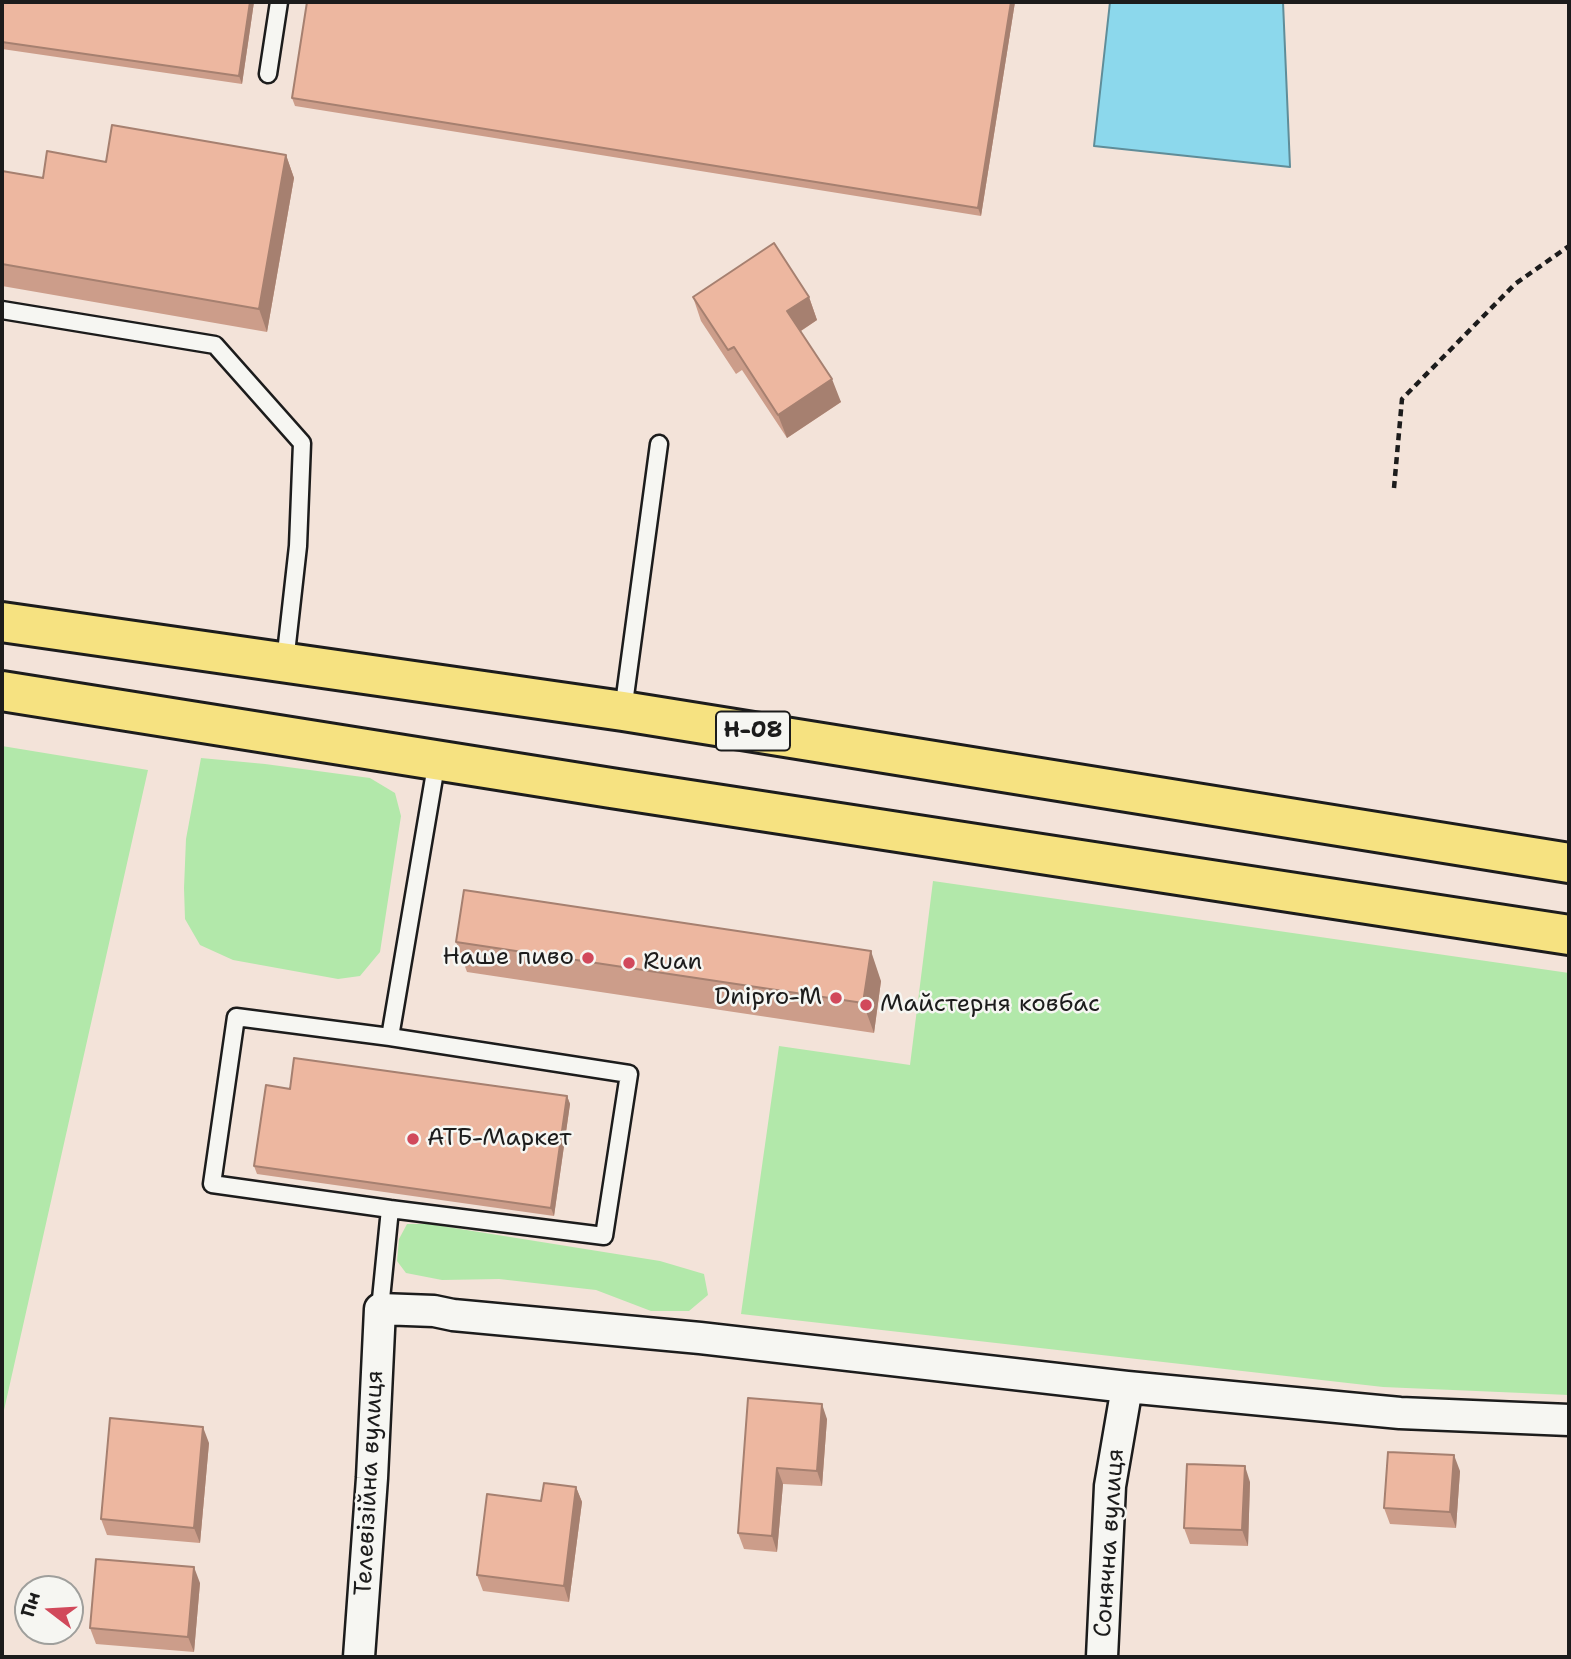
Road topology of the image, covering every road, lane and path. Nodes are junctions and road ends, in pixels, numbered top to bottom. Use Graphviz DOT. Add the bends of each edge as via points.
graph roads {
  1 [pos="279,2"];
  2 [pos="268,74"];
  3 [pos="1569,246"];
  4 [pos="2,310"];
  5 [pos="659,444"];
  6 [pos="1394,488"];
  7 [pos="2,622"];
  8 [pos="285,662"];
  9 [pos="2,691"];
  10 [pos="623,711"];
  11 [pos="437,760"];
  12 [pos="1569,863"];
  13 [pos="1569,935"];
  14 [pos="390,1037"];
  15 [pos="390,1209"];
  16 [pos="380,1309"];
  17 [pos="1126,1387"];
  18 [pos="1569,1420"];
  19 [pos="359,1657"];
  20 [pos="1102,1657"];
  1 -- 2 [label="lane"];
  3 -- 6 [label="path" via="1515,284 1402,398"];
  4 -- 8 [label="lane" via="215,345 302,443 298,545"];
  5 -- 10 [label="lane"];
  7 -- 8 [label="main road, Н-08"];
  8 -- 10 [label="main road, Н-08"];
  9 -- 11 [label="main road"];
  10 -- 12 [label="main road, Н-08"];
  11 -- 13 [label="main road"];
  11 -- 14 [label="lane"];
  14 -- 15 [label="lane" via="236,1017 212,1184"];
  14 -- 15 [label="lane" via="629,1074 604,1236"];
  15 -- 16 [label="lane"];
  16 -- 17 [label="street" via="714,1339"];
  16 -- 19 [label="street, Телевізійна вулиця"];
  17 -- 18 [label="street" via="1400,1413"];
  17 -- 20 [label="street, Сонячна вулиця" via="1110,1486"];
}
